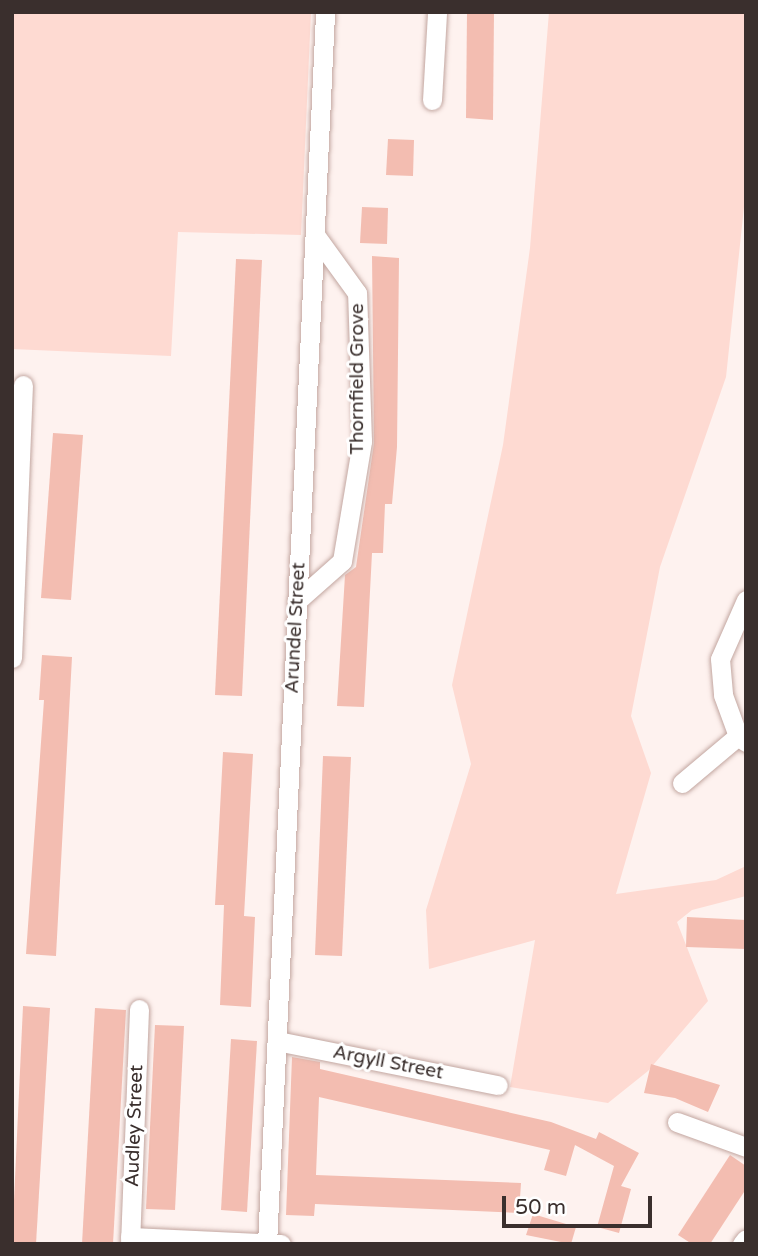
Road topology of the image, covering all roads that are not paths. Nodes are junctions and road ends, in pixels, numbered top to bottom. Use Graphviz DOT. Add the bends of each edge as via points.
graph roads {
  1 [pos="325,12"];
  2 [pos="437,12"];
  3 [pos="432,100"];
  4 [pos="314,235"];
  5 [pos="23,385"];
  6 [pos="298,600"];
  7 [pos="746,600"];
  8 [pos="12,658"];
  9 [pos="742,739"];
  10 [pos="682,783"];
  11 [pos="139,1009"];
  12 [pos="277,1041"];
  13 [pos="498,1085"];
  14 [pos="677,1122"];
  15 [pos="746,1147"];
  16 [pos="746,1238"];
  17 [pos="130,1240"];
  18 [pos="267,1244"];
  19 [pos="281,1244"];
  20 [pos="743,1244"];
  1 -- 4 [label="street, Arundel Street"];
  2 -- 3 [label="street"];
  4 -- 6 [label="street, Arundel Street"];
  4 -- 6 [label="street, Thornfield Grove" via="357,293 362,441 342,561"];
  5 -- 8 [label="street"];
  6 -- 12 [label="street, Arundel Street"];
  7 -- 9 [label="street" via="720,659 723,695"];
  9 -- 10 [label="street"];
  11 -- 17 [label="street, Audley Street"];
  12 -- 13 [label="street, Argyll Street"];
  12 -- 18 [label="street, Arundel Street"];
  14 -- 15 [label="street"];
  16 -- 20 [label="street"];
  17 -- 18 [label="street"];
  18 -- 19 [label="street"];
}
